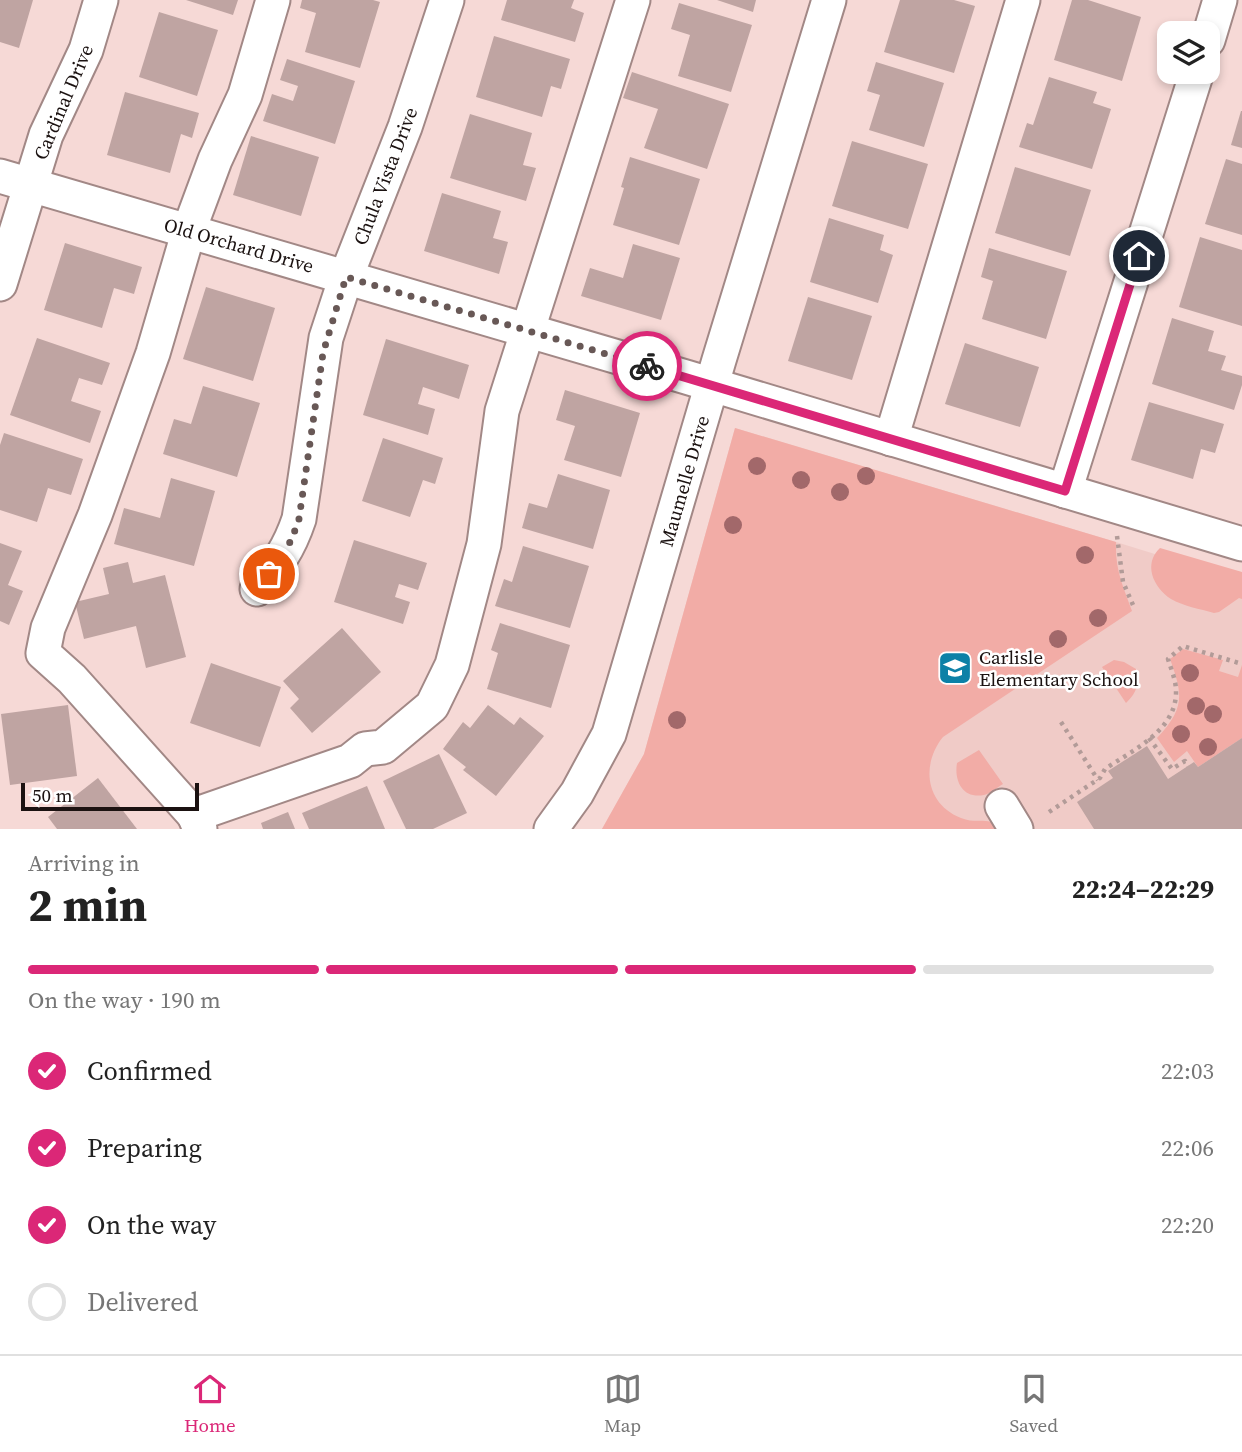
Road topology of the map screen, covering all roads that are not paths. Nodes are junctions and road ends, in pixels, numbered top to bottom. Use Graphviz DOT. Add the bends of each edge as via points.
graph roads {
  1 [pos="101,0"];
  2 [pos="273,0"];
  3 [pos="447,0"];
  4 [pos="633,0"];
  5 [pos="829,0"];
  6 [pos="1023,0"];
  7 [pos="1220,0"];
  8 [pos="1214,21"];
  9 [pos="1193,84"];
  10 [pos="15,180"];
  11 [pos="189,230"];
  12 [pos="346,277"];
  13 [pos="0,284"];
  14 [pos="526,331"];
  15 [pos="712,385"];
  16 [pos="891,439"];
  17 [pos="1065,491"];
  18 [pos="1240,538"];
  19 [pos="257,589"];
  20 [pos="197,822"];
  21 [pos="551,829"];
  1 -- 10 [label="street, Cardinal Drive" via="86,50 46,135"];
  2 -- 11 [label="street" via="245,95"];
  3 -- 12 [label="street, Chula Vista Drive" via="405,127"];
  4 -- 14 [label="street"];
  5 -- 15 [label="street, Maumelle Drive"];
  6 -- 16 [label="street"];
  7 -- 8 [label="street"];
  9 -- 17 [label="street"];
  10 -- 11 [label="street, Old Orchard Drive"];
  10 -- 13 [label="street, Cardinal Drive"];
  11 -- 12 [label="street, Old Orchard Drive"];
  11 -- 20 [label="street" via="153,353 95,515 48,628 43,653 72,679"];
  12 -- 14 [label="street, Old Orchard Drive"];
  12 -- 19 [label="street, Chula Vista Drive" via="321,359 299,519 282,560"];
  14 -- 15 [label="street, Old Orchard Drive"];
  14 -- 20 [label="street" via="502,411 484,544 452,665 432,706 383,747 365,749 350,761"];
  15 -- 16 [label="street, Old Orchard Drive"];
  15 -- 21 [label="street, Maumelle Drive" via="609,734"];
  16 -- 17 [label="street, Old Orchard Drive"];
  17 -- 18 [label="street, Old Orchard Drive"];
}
